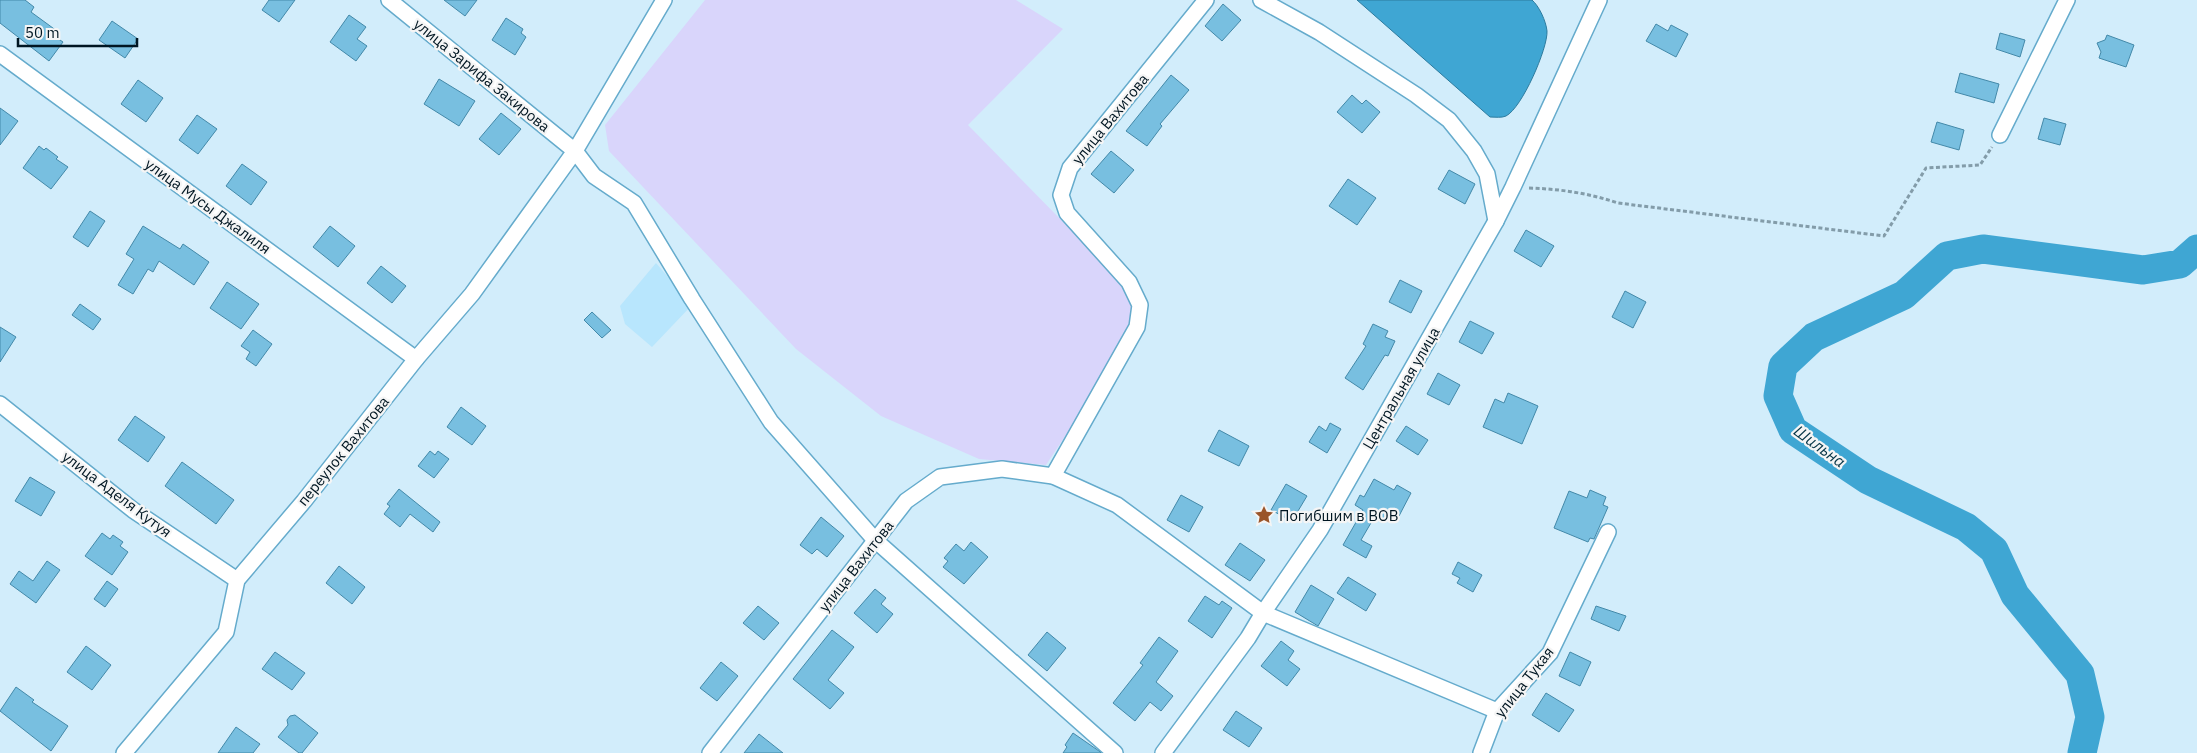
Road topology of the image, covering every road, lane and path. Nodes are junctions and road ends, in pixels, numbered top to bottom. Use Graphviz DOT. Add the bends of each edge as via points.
graph roads {
  1 [pos="389,0"];
  2 [pos="664,0"];
  3 [pos="1206,0"];
  4 [pos="1262,0"];
  5 [pos="1599,0"];
  6 [pos="2067,0"];
  7 [pos="0,54"];
  8 [pos="2000,135"];
  9 [pos="575,151"];
  10 [pos="1487,174"];
  11 [pos="1513,187"];
  12 [pos="1496,222"];
  13 [pos="416,359"];
  14 [pos="0,404"];
  15 [pos="1053,476"];
  16 [pos="1608,532"];
  17 [pos="875,540"];
  18 [pos="237,580"];
  19 [pos="1263,612"];
  20 [pos="1497,711"];
  21 [pos="124,753"];
  22 [pos="710,753"];
  23 [pos="1115,753"];
  24 [pos="1163,753"];
  25 [pos="1481,753"];
  1 -- 9 [label="street, улица Зарифа Закирова"];
  2 -- 9 [label="street, переулок Вахитова"];
  3 -- 15 [label="street, улица Вахитова" via="1070,168 1061,195 1067,213 1129,282 1140,305 1137,327"];
  4 -- 10 [label="street" via="1319,32 1449,120 1474,151"];
  5 -- 11 [label="street, Центральная улица"];
  6 -- 8 [label="street"];
  7 -- 13 [label="street, улица Мусы Джалиля"];
  8 -- 11 [label="path" via="1980,164 1926,168 1884,236 1618,203 1587,193 1559,189"];
  9 -- 13 [label="street, переулок Вахитова" via="472,294"];
  9 -- 17 [label="street, улица Зарифа Закирова" via="594,176 634,203 771,422"];
  10 -- 11 [label="street"];
  10 -- 12 [label="street"];
  11 -- 12 [label="street, Центральная улица"];
  12 -- 19 [label="street, Центральная улица" via="1320,530"];
  13 -- 18 [label="street, переулок Вахитова"];
  14 -- 18 [label="street, улица Аделя Кутуя" via="133,510"];
  15 -- 17 [label="street, улица Вахитова" via="1002,469 940,477 906,501"];
  15 -- 19 [label="street, улица Вахитова" via="1117,506"];
  16 -- 20 [label="street, улица Тукая" via="1550,653"];
  17 -- 22 [label="street, улица Вахитова"];
  17 -- 23 [label="street, улица Зарифа Закирова"];
  18 -- 21 [label="street, переулок Вахитова" via="226,632"];
  19 -- 20 [label="street, улица Вахитова"];
  19 -- 24 [label="street, Центральная улица" via="1248,638"];
  20 -- 25 [label="street, улица Тукая"];
}
